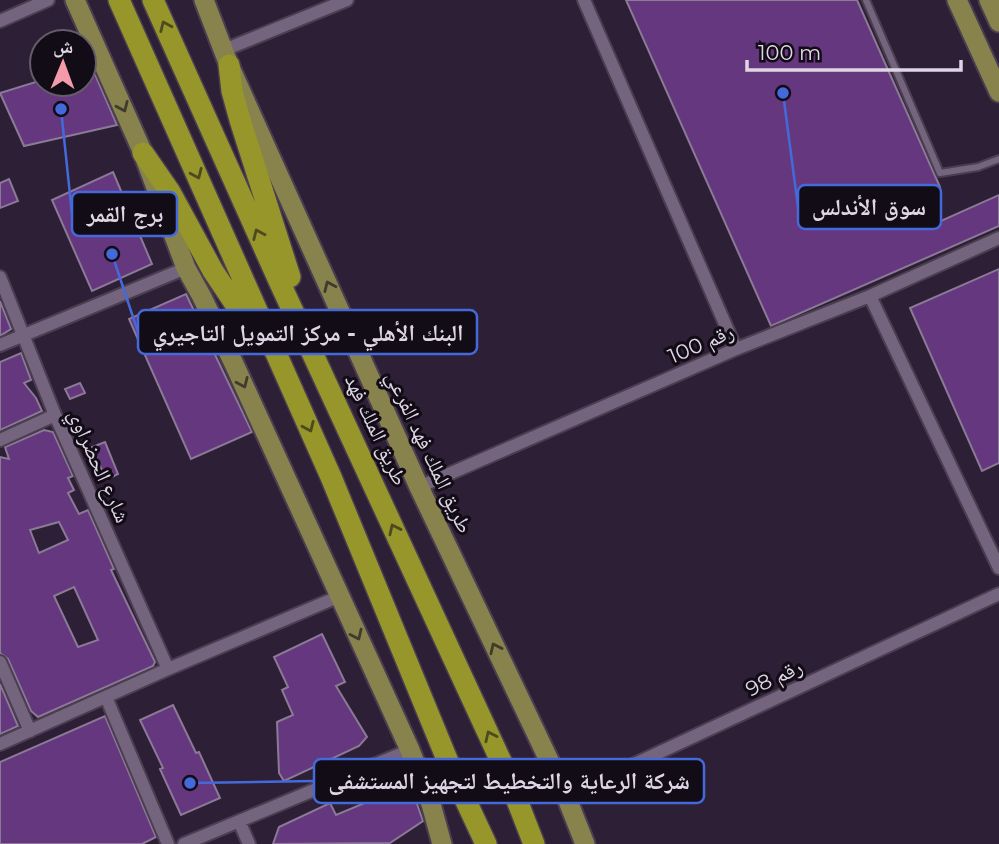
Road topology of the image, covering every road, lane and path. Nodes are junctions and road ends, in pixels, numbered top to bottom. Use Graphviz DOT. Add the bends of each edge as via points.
graph roads {
  1 [pos="48,0"];
  2 [pos="75,0"];
  3 [pos="119,0"];
  4 [pos="153,0"];
  5 [pos="204,0"];
  6 [pos="348,0"];
  7 [pos="584,0"];
  8 [pos="866,0"];
  9 [pos="957,0"];
  10 [pos="989,0"];
  11 [pos="0,21"];
  12 [pos="999,22"];
  13 [pos="999,48"];
  14 [pos="227,57"];
  15 [pos="999,81"];
  16 [pos="999,92"];
  17 [pos="143,153"];
  18 [pos="999,159"];
  19 [pos="999,238"];
  20 [pos="186,268"];
  21 [pos="0,277"];
  22 [pos="870,296"];
  23 [pos="288,299"];
  24 [pos="24,335"];
  25 [pos="0,345"];
  26 [pos="736,349"];
  27 [pos="292,390"];
  28 [pos="55,415"];
  29 [pos="0,440"];
  30 [pos="419,487"];
  31 [pos="999,568"];
  32 [pos="999,594"];
  33 [pos="340,596"];
  34 [pos="0,662"];
  35 [pos="168,669"];
  36 [pos="106,697"];
  37 [pos="30,731"];
  38 [pos="0,744"];
  39 [pos="410,750"];
  40 [pos="451,769"];
  41 [pos="506,772"];
  42 [pos="566,796"];
  43 [pos="239,821"];
  44 [pos="168,844"];
  45 [pos="184,844"];
  46 [pos="249,844"];
  47 [pos="442,844"];
  48 [pos="473,844"];
  49 [pos="486,844"];
  50 [pos="534,844"];
  51 [pos="550,844"];
  52 [pos="585,844"];
  1 -- 11 [label="street"];
  2 -- 17 [label="main road, one-way"];
  3 -- 27 [label="highway, one-way"];
  23 -- 4 [label="highway, طريق الملك فهد, one-way"];
  5 -- 14 [label="main road, طريق الملك فهد الفرعي"];
  6 -- 14 [label="street"];
  7 -- 26 [label="street"];
  8 -- 18 [label="lane" via="940,173"];
  9 -- 16 [label="main road"];
  10 -- 12 [label="main road"];
  13 -- 15 [label="main road" via="993,55"];
  14 -- 23 [label="highway" via="240,120 292,284"];
  30 -- 14 [label="main road, طريق الملك فهد الفرعي, one-way"];
  17 -- 20 [label="main road"];
  17 -- 27 [label="highway"];
  19 -- 22 [label="street, رقم 100"];
  20 -- 24 [label="street"];
  20 -- 33 [label="main road, one-way"];
  21 -- 24 [label="street, شارع الحضراوي"];
  22 -- 26 [label="street, رقم 100"];
  22 -- 31 [label="street"];
  41 -- 23 [label="highway, طريق الملك فهد, one-way"];
  24 -- 25 [label="street"];
  24 -- 28 [label="street, شارع الحضراوي"];
  26 -- 30 [label="street, رقم 100"];
  27 -- 40 [label="highway, one-way"];
  28 -- 29 [label="street"];
  28 -- 35 [label="street, شارع الحضراوي"];
  42 -- 30 [label="main road, طريق الملك فهد الفرعي, one-way"];
  32 -- 42 [label="street, رقم 98"];
  33 -- 35 [label="street"];
  33 -- 39 [label="main road, one-way"];
  34 -- 37 [label="street"];
  35 -- 36 [label="street"];
  36 -- 37 [label="street"];
  36 -- 44 [label="street"];
  37 -- 38 [label="street"];
  39 -- 43 [label="street"];
  39 -- 47 [label="main road"];
  40 -- 48 [label="highway"];
  40 -- 49 [label="highway"];
  41 -- 50 [label="highway, طريق الملك فهد"];
  41 -- 51 [label="highway"];
  42 -- 52 [label="main road, طريق الملك فهد الفرعي"];
  43 -- 45 [label="street"];
  43 -- 46 [label="street"];
}
